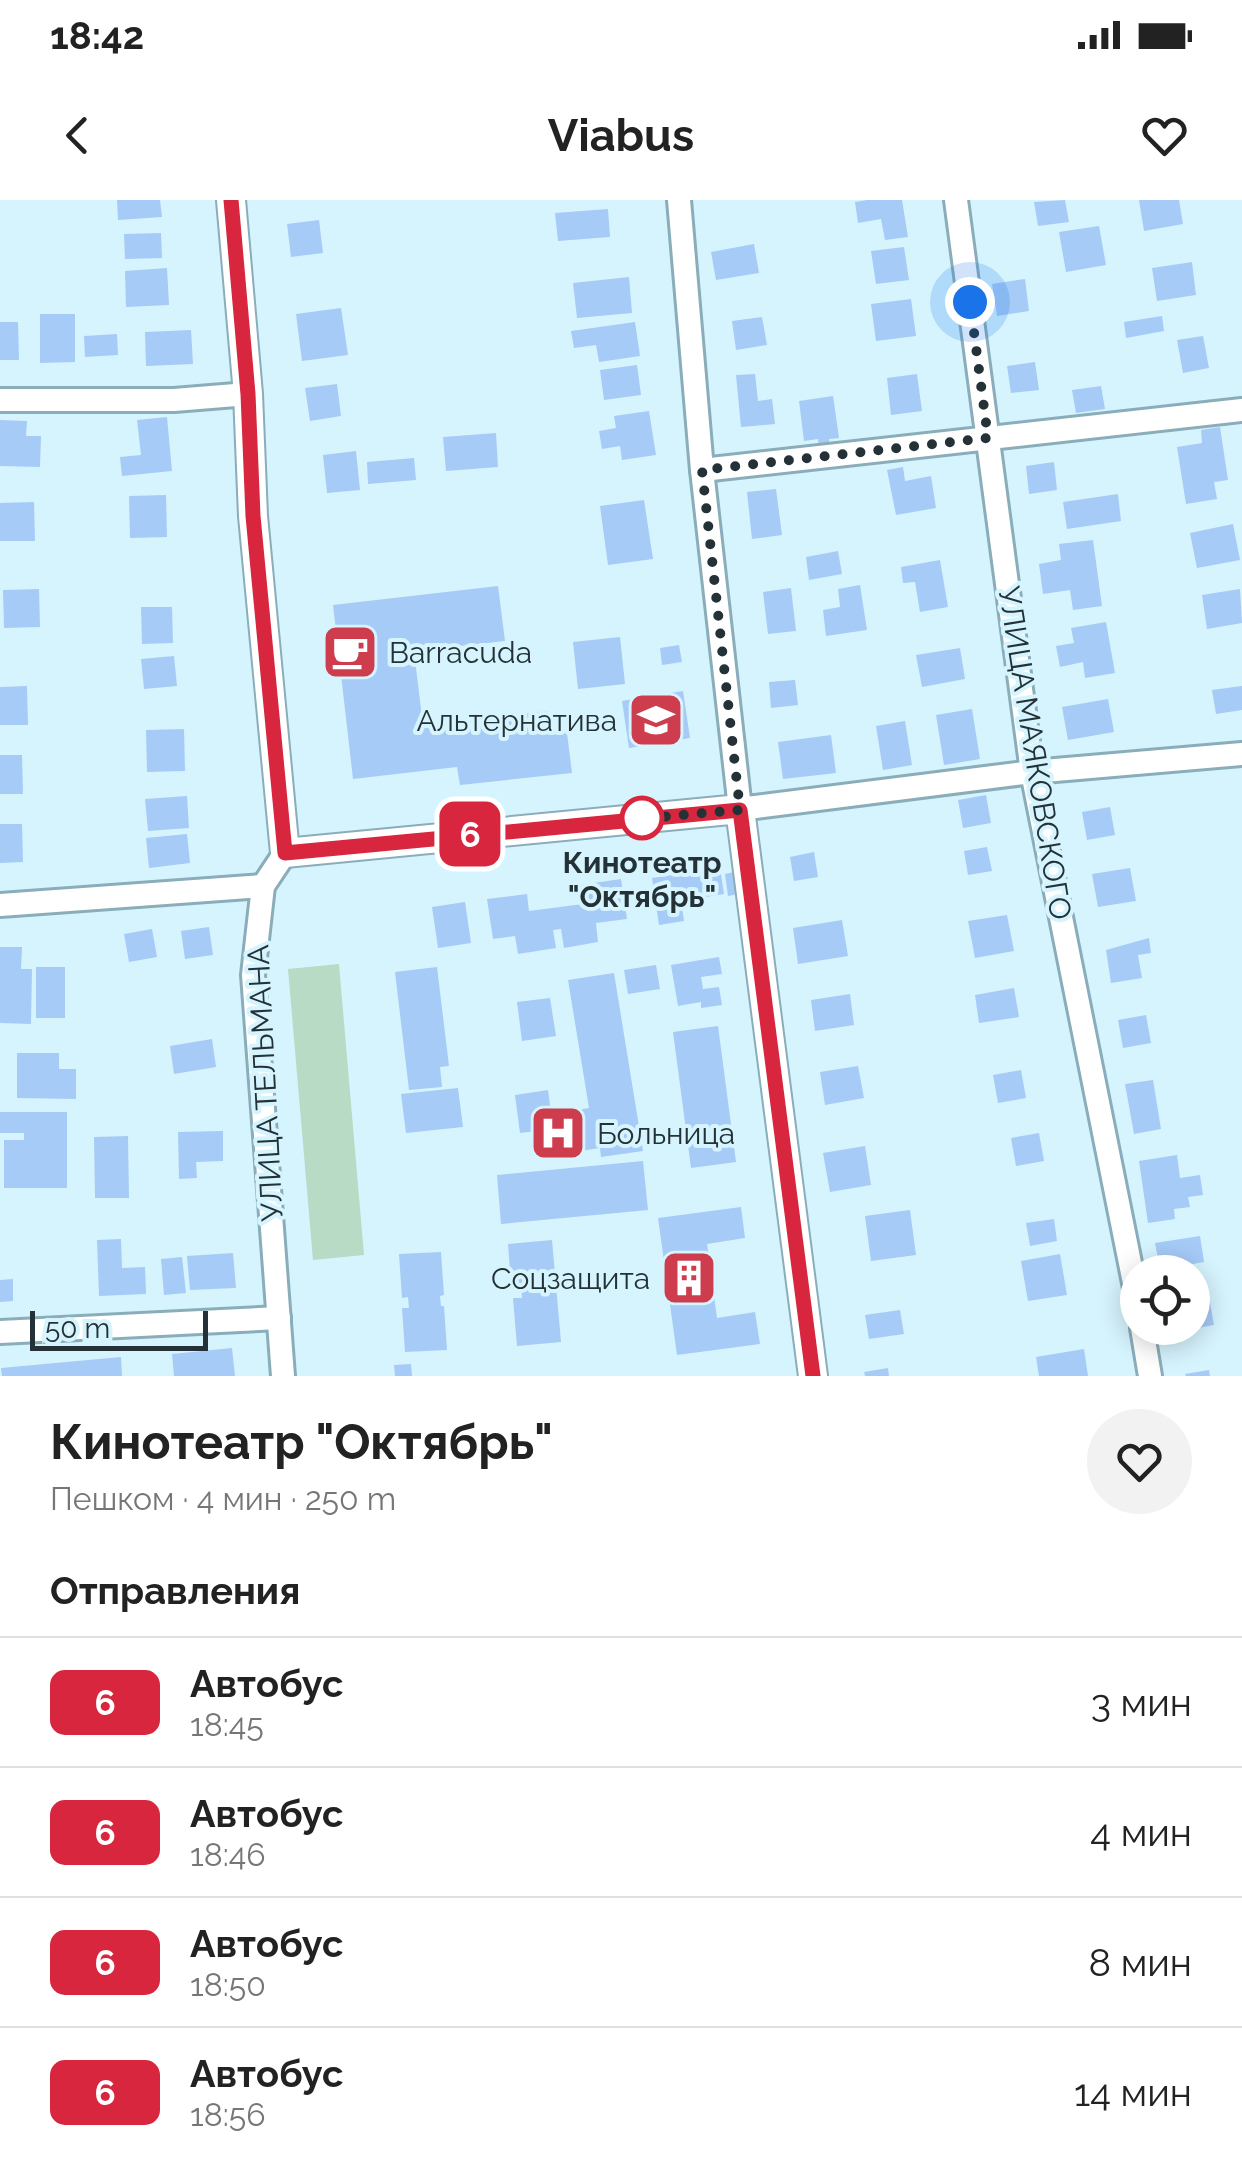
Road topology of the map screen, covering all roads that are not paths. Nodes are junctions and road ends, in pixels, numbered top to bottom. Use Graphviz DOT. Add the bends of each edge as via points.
graph roads {
  1 [pos="230,200"];
  2 [pos="679,200"];
  3 [pos="956,200"];
  4 [pos="248,394"];
  5 [pos="0,400"];
  6 [pos="1242,410"];
  7 [pos="988,438"];
  8 [pos="702,470"];
  9 [pos="1242,754"];
  10 [pos="1032,772"];
  11 [pos="740,810"];
  12 [pos="285,853"];
  13 [pos="263,886"];
  14 [pos="0,905"];
  15 [pos="1128,1255"];
  16 [pos="280,1318"];
  17 [pos="0,1332"];
  18 [pos="1145,1345"];
  19 [pos="283,1376"];
  20 [pos="813,1376"];
  21 [pos="1150,1376"];
  1 -- 4 [label="street"];
  2 -- 8 [label="street"];
  3 -- 7 [label="street, УЛИЦА МАЯКОВСКОГО"];
  4 -- 5 [label="street"];
  4 -- 12 [label="street"];
  6 -- 7 [label="street"];
  7 -- 8 [label="street"];
  7 -- 10 [label="street, УЛИЦА МАЯКОВСКОГО"];
  8 -- 11 [label="street"];
  9 -- 10 [label="street"];
  10 -- 11 [label="street"];
  10 -- 15 [label="street, УЛИЦА МАЯКОВСКОГО"];
  11 -- 12 [label="street"];
  11 -- 20 [label="street"];
  12 -- 13 [label="street, УЛИЦА ТЕЛЬМАНА"];
  13 -- 14 [label="street"];
  13 -- 16 [label="street, УЛИЦА ТЕЛЬМАНА" via="253,975"];
  16 -- 17 [label="street"];
  16 -- 19 [label="street, УЛИЦА ТЕЛЬМАНА"];
  18 -- 21 [label="street"];
}
